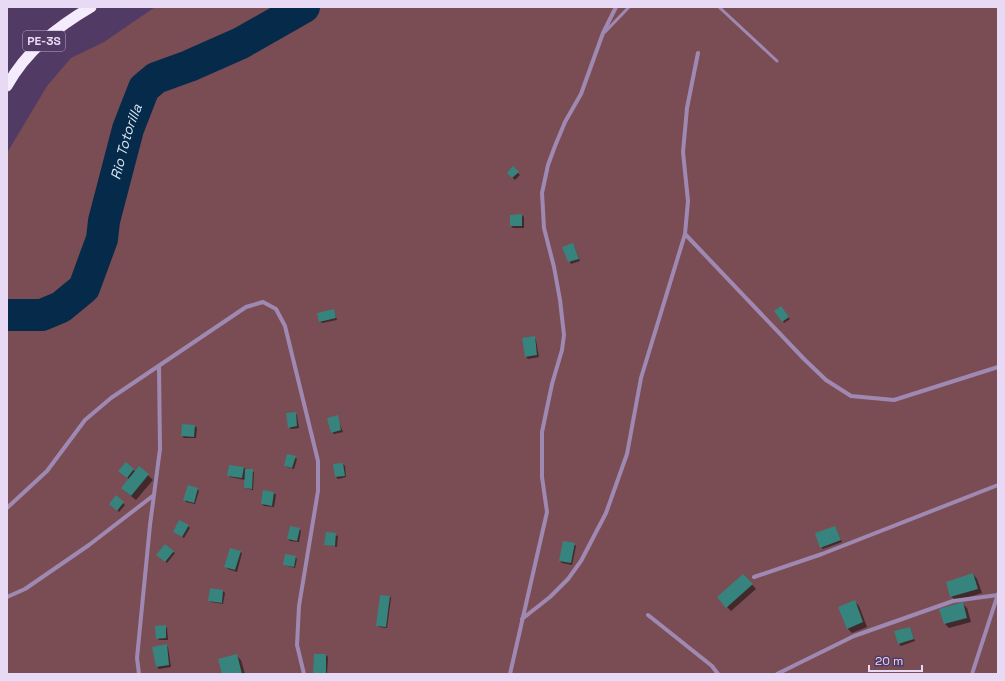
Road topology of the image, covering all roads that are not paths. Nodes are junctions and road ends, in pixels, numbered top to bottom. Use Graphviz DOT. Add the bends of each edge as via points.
graph roads {
  1 [pos="91,7"];
  2 [pos="616,7"];
  3 [pos="629,7"];
  4 [pos="719,7"];
  5 [pos="604,33"];
  6 [pos="698,53"];
  7 [pos="777,61"];
  8 [pos="7,86"];
  9 [pos="685,234"];
  10 [pos="159,366"];
  11 [pos="998,367"];
  12 [pos="998,485"];
  13 [pos="154,495"];
  14 [pos="7,508"];
  15 [pos="754,577"];
  16 [pos="998,594"];
  17 [pos="7,597"];
  18 [pos="648,615"];
  19 [pos="521,619"];
  20 [pos="139,674"];
  21 [pos="304,674"];
  22 [pos="510,674"];
  23 [pos="718,674"];
  24 [pos="777,674"];
  25 [pos="972,674"];
  1 -- 8 [label="highway, PE-3S" via="64,23 32,51"];
  2 -- 5 [label="street"];
  3 -- 5 [label="lane"];
  4 -- 7 [label="lane"];
  5 -- 19 [label="street" via="581,94 555,146 542,193 544,228 555,273 564,334 542,432 542,477 547,512"];
  6 -- 9 [label="street" via="687,108 683,152 688,200"];
  9 -- 11 [label="street" via="804,359 826,380 851,396 894,400"];
  9 -- 19 [label="street" via="641,378 627,454 606,513 581,561 568,579"];
  10 -- 13 [label="street" via="160,449"];
  10 -- 14 [label="street" via="111,398 85,420 47,471"];
  10 -- 21 [label="street" via="246,307 263,302 276,310 285,326 318,461 318,491 299,606 297,645"];
  12 -- 15 [label="street" via="822,554"];
  13 -- 17 [label="street" via="57,567 25,589"];
  13 -- 20 [label="street" via="137,658"];
  16 -- 24 [label="street" via="953,601 854,636"];
  16 -- 25 [label="street"];
  18 -- 23 [label="street" via="712,666"];
  19 -- 22 [label="street"];
}
